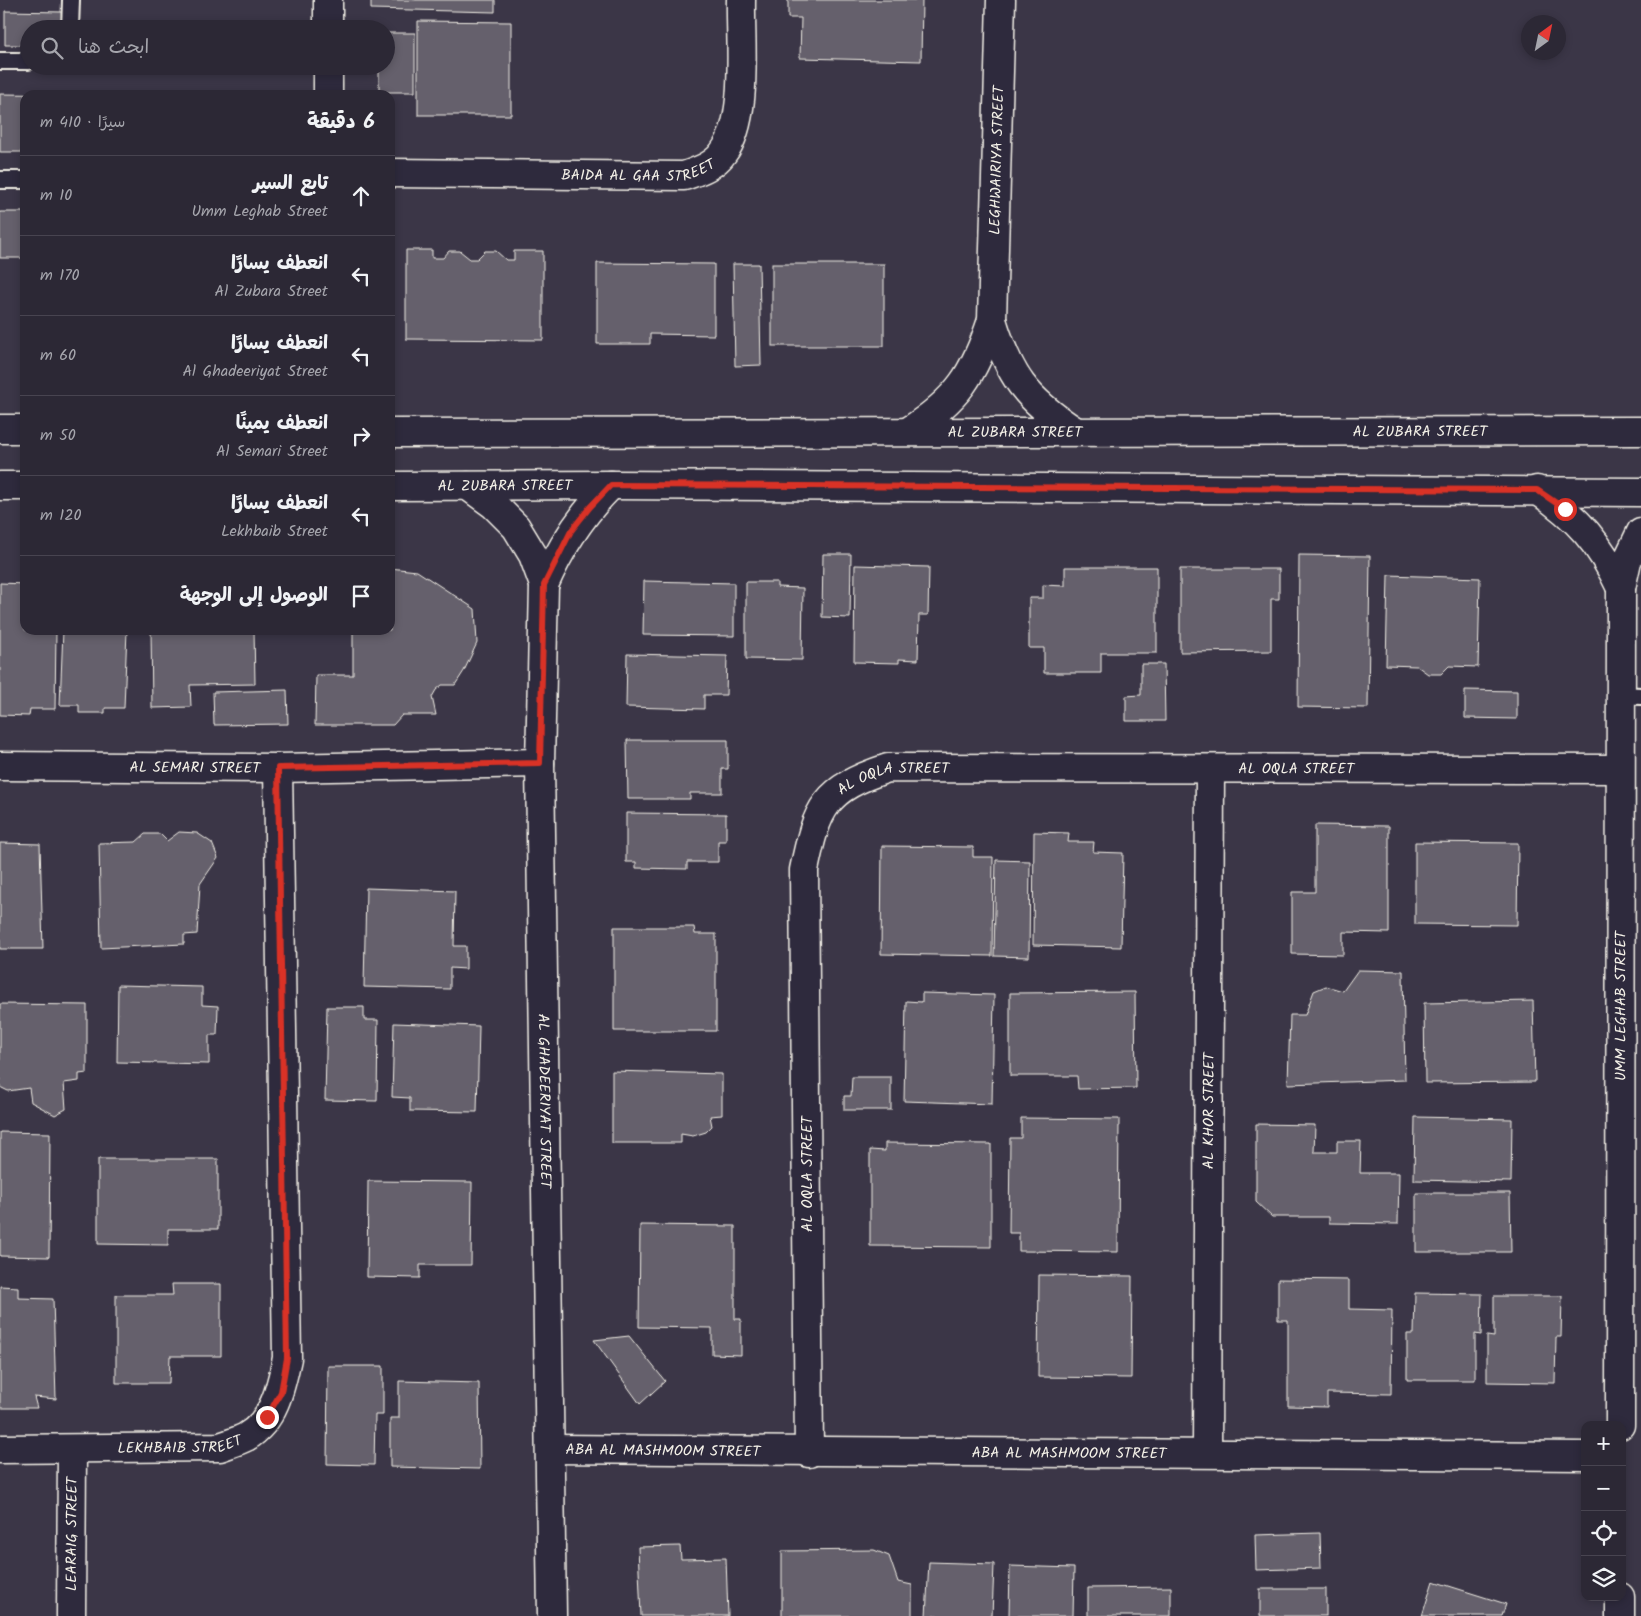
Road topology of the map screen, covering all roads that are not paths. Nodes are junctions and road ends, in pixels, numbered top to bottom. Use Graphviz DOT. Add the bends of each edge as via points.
graph roads {
  1 [pos="70,0"];
  2 [pos="328,0"];
  3 [pos="741,0"];
  4 [pos="1001,0"];
  5 [pos="70,20"];
  6 [pos="328,20"];
  7 [pos="0,61"];
  8 [pos="20,61"];
  9 [pos="328,75"];
  10 [pos="328,90"];
  11 [pos="395,173"];
  12 [pos="0,180"];
  13 [pos="20,180"];
  14 [pos="992,320"];
  15 [pos="0,429"];
  16 [pos="20,429"];
  17 [pos="396,429"];
  18 [pos="909,431"];
  19 [pos="1075,431"];
  20 [pos="1641,431"];
  21 [pos="611,485"];
  22 [pos="0,486"];
  23 [pos="20,486"];
  24 [pos="395,486"];
  25 [pos="468,486"];
  26 [pos="1537,490"];
  27 [pos="1641,492"];
  28 [pos="1641,532"];
  29 [pos="544,585"];
  30 [pos="1621,588"];
  31 [pos="1630,696"];
  32 [pos="540,763"];
  33 [pos="0,766"];
  34 [pos="278,768"];
  35 [pos="1620,769"];
  36 [pos="1210,770"];
  37 [pos="1631,1156"];
  38 [pos="1620,1421"];
  39 [pos="0,1449"];
  40 [pos="551,1449"];
  41 [pos="72,1450"];
  42 [pos="1206,1452"];
  43 [pos="809,1453"];
  44 [pos="1581,1456"];
  45 [pos="1620,1601"];
  46 [pos="71,1616"];
  47 [pos="552,1616"];
  48 [pos="1620,1616"];
  1 -- 5 [label="lane"];
  2 -- 6 [label="street"];
  3 -- 11 [label="street, BAIDA AL GAA STREET" via="740,102 736,130 723,154 706,168 684,176"];
  4 -- 14 [label="street, LEGHWAIRIYA STREET"];
  7 -- 8 [label="lane"];
  9 -- 10 [label="street"];
  12 -- 13 [label="lane"];
  14 -- 18 [label="street, LEGHWAIRIYA STREET" via="980,357 961,388 934,415"];
  14 -- 19 [label="street, LEGHWAIRIYA STREET" via="1003,355 1021,386 1045,411"];
  15 -- 16 [label="street"];
  17 -- 18 [label="street, AL ZUBARA STREET"];
  18 -- 19 [label="street, AL ZUBARA STREET"];
  19 -- 20 [label="street, AL ZUBARA STREET"];
  21 -- 25 [label="street, AL ZUBARA STREET"];
  21 -- 26 [label="street, AL ZUBARA STREET"];
  21 -- 29 [label="street, AL GHADEERIYAT STREET" via="571,531"];
  22 -- 23 [label="street"];
  24 -- 25 [label="street, AL ZUBARA STREET"];
  25 -- 29 [label="street, AL GHADEERIYAT STREET" via="516,527 533,555"];
  26 -- 27 [label="street, AL ZUBARA STREET"];
  26 -- 30 [label="street, UMM LEGHAB STREET" via="1565,509 1588,532 1607,558"];
  28 -- 30 [label="street, UMM LEGHAB STREET" via="1627,562"];
  29 -- 32 [label="street, AL GHADEERIYAT STREET"];
  30 -- 31 [label="street, UMM LEGHAB STREET"];
  31 -- 35 [label="street, UMM LEGHAB STREET"];
  32 -- 34 [label="street, AL SEMARI STREET"];
  32 -- 40 [label="street, AL GHADEERIYAT STREET"];
  33 -- 34 [label="street, AL SEMARI STREET"];
  34 -- 41 [label="street, LEKHBAIB STREET" via="287,1358 281,1392 267,1417 247,1436 220,1447"];
  35 -- 36 [label="street, AL OQLA STREET"];
  35 -- 37 [label="street, UMM LEGHAB STREET"];
  36 -- 42 [label="street, AL KHOR STREET"];
  36 -- 43 [label="street, AL OQLA STREET" via="888,768 857,778 829,798 812,830 804,870"];
  37 -- 38 [label="street, UMM LEGHAB STREET"];
  39 -- 41 [label="street, LEKHBAIB STREET"];
  40 -- 43 [label="street, ABA AL MASHMOOM STREET"];
  40 -- 47 [label="street, AL GHADEERIYAT STREET"];
  41 -- 46 [label="street, LEARAIG STREET"];
  42 -- 43 [label="street, ABA AL MASHMOOM STREET"];
  42 -- 44 [label="street, ABA AL MASHMOOM STREET"];
  45 -- 48 [label="street"];
}
